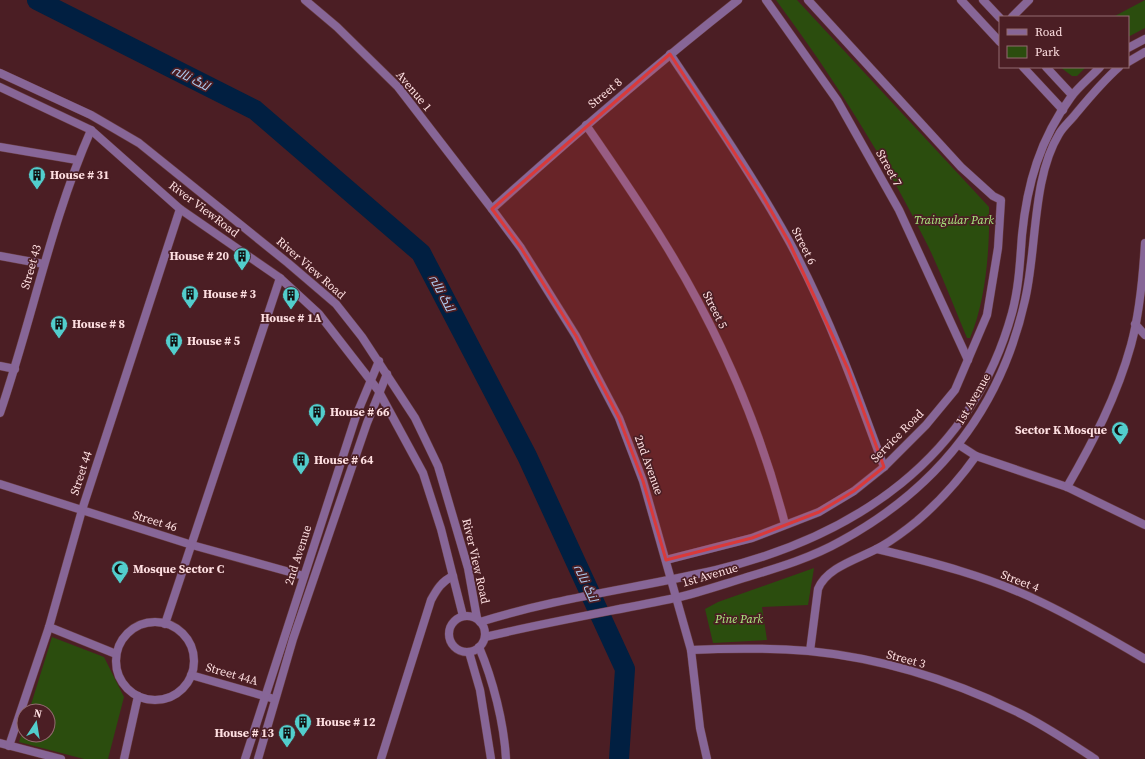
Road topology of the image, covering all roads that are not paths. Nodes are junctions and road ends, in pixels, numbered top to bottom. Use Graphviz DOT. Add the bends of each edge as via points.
graph roads {
  1 [pos="305,0"];
  2 [pos="738,0"];
  3 [pos="766,0"];
  4 [pos="808,0"];
  5 [pos="961,0"];
  6 [pos="983,0"];
  7 [pos="1029,0"];
  8 [pos="1013,16"];
  9 [pos="999,17"];
  10 [pos="1145,39"];
  11 [pos="999,41"];
  12 [pos="1129,47"];
  13 [pos="1145,52"];
  14 [pos="670,54"];
  15 [pos="1129,61"];
  16 [pos="1024,68"];
  17 [pos="1047,68"];
  18 [pos="1099,68"];
  19 [pos="1118,68"];
  20 [pos="0,73"];
  21 [pos="0,87"];
  22 [pos="1072,95"];
  23 [pos="1063,110"];
  24 [pos="586,125"];
  25 [pos="91,130"];
  26 [pos="0,147"];
  27 [pos="77,160"];
  28 [pos="180,209"];
  29 [pos="492,209"];
  30 [pos="1145,243"];
  31 [pos="0,256"];
  32 [pos="44,264"];
  33 [pos="280,278"];
  34 [pos="1145,309"];
  35 [pos="1136,320"];
  36 [pos="1145,335"];
  37 [pos="968,360"];
  38 [pos="379,361"];
  39 [pos="0,366"];
  40 [pos="15,369"];
  41 [pos="386,374"];
  42 [pos="370,380"];
  43 [pos="378,390"];
  44 [pos="0,414"];
  45 [pos="959,445"];
  46 [pos="976,456"];
  47 [pos="884,467"];
  48 [pos="0,484"];
  49 [pos="1067,487"];
  50 [pos="82,510"];
  51 [pos="785,524"];
  52 [pos="1145,525"];
  53 [pos="192,545"];
  54 [pos="877,549"];
  55 [pos="666,560"];
  56 [pos="304,576"];
  57 [pos="453,576"];
  58 [pos="672,579"];
  59 [pos="677,597"];
  60 [pos="463,616"];
  61 [pos="479,620"];
  62 [pos="165,624"];
  63 [pos="49,626"];
  64 [pos="485,637"];
  65 [pos="479,647"];
  66 [pos="692,650"];
  67 [pos="469,652"];
  68 [pos="810,652"];
  69 [pos="116,654"];
  70 [pos="1145,659"];
  71 [pos="191,675"];
  72 [pos="138,696"];
  73 [pos="266,696"];
  74 [pos="276,699"];
  75 [pos="0,743"];
  76 [pos="9,746"];
  77 [pos="61,759"];
  78 [pos="124,759"];
  79 [pos="245,759"];
  80 [pos="258,759"];
  81 [pos="381,759"];
  82 [pos="491,759"];
  83 [pos="506,759"];
  84 [pos="707,759"];
  85 [pos="1095,759"];
  1 -- 29 [label="street, Avenue 1" via="337,27 398,87"];
  2 -- 14 [label="street, Street 8"];
  3 -- 37 [label="street, Street 7" via="841,106 898,210"];
  4 -- 37 [label="street, Service Road" via="961,167 993,196 1002,200 998,248 987,316"];
  5 -- 11 [label="street"];
  6 -- 9 [label="street"];
  7 -- 8 [label="street"];
  10 -- 12 [label="street"];
  13 -- 15 [label="street"];
  14 -- 24 [label="street, Street 8"];
  14 -- 47 [label="street, Street 6" via="762,194 789,242 848,369"];
  16 -- 23 [label="street"];
  17 -- 22 [label="street"];
  18 -- 22 [label="street, 1st Avenue"];
  19 -- 45 [label="street, 1st Avenue" via="1097,87 1059,133 1047,159 1039,194 1033,258 1017,333 1001,376"];
  20 -- 38 [label="street, River View Road" via="91,115 139,143 336,304"];
  21 -- 25 [label="street, River ViewRoad"];
  22 -- 23 [label="street, 1st Avenue"];
  23 -- 58 [label="street, 1st Avenue" via="1043,142 1029,187 1022,234 1020,274 1012,313 979,392 947,440 905,482 867,509 823,533 771,553"];
  24 -- 29 [label="street, Street 8"];
  24 -- 51 [label="street, Street 5" via="666,245 714,334 774,481"];
  25 -- 27 [label="street, Street 43"];
  25 -- 28 [label="street, River ViewRoad"];
  26 -- 27 [label="street"];
  27 -- 32 [label="street, Street 43"];
  28 -- 33 [label="street, River ViewRoad"];
  28 -- 50 [label="street, Street 44"];
  29 -- 55 [label="street, 2nd Avenue" via="521,248 576,336 619,418 643,481"];
  30 -- 35 [label="street" via="1142,290"];
  31 -- 32 [label="street"];
  32 -- 40 [label="street, Street 43"];
  33 -- 42 [label="street, River ViewRoad" via="319,314"];
  33 -- 53 [label="street"];
  34 -- 35 [label="street"];
  35 -- 36 [label="street"];
  35 -- 49 [label="street" via="1131,345 1114,395 1100,428"];
  37 -- 47 [label="street, Service Road" via="955,390 926,425"];
  38 -- 41 [label="street, River View Road"];
  38 -- 42 [label="street, 2nd Avenue"];
  39 -- 40 [label="street"];
  40 -- 44 [label="street, Street 43"];
  41 -- 43 [label="street, 2nd Avenue"];
  41 -- 61 [label="street, River View Road" via="415,418 438,466 468,568"];
  42 -- 43 [label="street, River View Road"];
  42 -- 56 [label="street, 2nd Avenue"];
  43 -- 57 [label="street, River View Road" via="423,473"];
  43 -- 74 [label="street, 2nd Avenue" via="293,639"];
  45 -- 46 [label="street"];
  45 -- 59 [label="street, 1st Avenue" via="942,465 908,496 841,541 777,568"];
  46 -- 49 [label="street"];
  46 -- 54 [label="street" via="963,475 941,498 916,521"];
  47 -- 51 [label="street, Service Road" via="854,491 819,512"];
  48 -- 50 [label="street, Street 46"];
  49 -- 52 [label="street"];
  50 -- 53 [label="street, Street 46"];
  50 -- 63 [label="street, Street 44"];
  51 -- 55 [label="street, Service Road" via="752,538"];
  53 -- 56 [label="street, Street 46"];
  53 -- 62 [label="street"];
  54 -- 68 [label="street" via="829,573 821,581"];
  54 -- 70 [label="street, Street 4" via="967,573 1040,601 1101,632"];
  55 -- 58 [label="street, 2nd Avenue"];
  56 -- 73 [label="street, 2nd Avenue"];
  57 -- 60 [label="street, River View Road"];
  57 -- 81 [label="street" via="445,580 431,600"];
  58 -- 59 [label="street, 2nd Avenue"];
  58 -- 61 [label="street, 1st Avenue"];
  59 -- 64 [label="street, 1st Avenue"];
  59 -- 66 [label="street, 2nd Avenue"];
  60 -- 61 [label="street"];
  60 -- 67 [label="street" via="451,624 449,638 458,650"];
  61 -- 64 [label="street" via="486,630"];
  62 -- 69 [label="street" via="152,622 140,625 129,632"];
  62 -- 71 [label="street" via="177,629 192,649"];
  63 -- 69 [label="street"];
  63 -- 76 [label="street, Street 44"];
  64 -- 65 [label="street" via="484,644"];
  65 -- 67 [label="street"];
  65 -- 83 [label="street" via="492,685"];
  66 -- 68 [label="street, Street 3" via="740,648"];
  66 -- 84 [label="street, 2nd Avenue" via="700,728"];
  67 -- 82 [label="street" via="480,690"];
  68 -- 85 [label="street, Street 3" via="855,658 904,669 958,687 1015,711"];
  69 -- 72 [label="street" via="116,667 120,679"];
  71 -- 72 [label="street" via="185,686 163,699 150,700"];
  71 -- 73 [label="street, Street 44A"];
  72 -- 78 [label="street"];
  73 -- 74 [label="street, Street 44A"];
  73 -- 79 [label="street, 2nd Avenue"];
  74 -- 80 [label="street, 2nd Avenue"];
  75 -- 76 [label="street"];
  76 -- 77 [label="street"];
}
